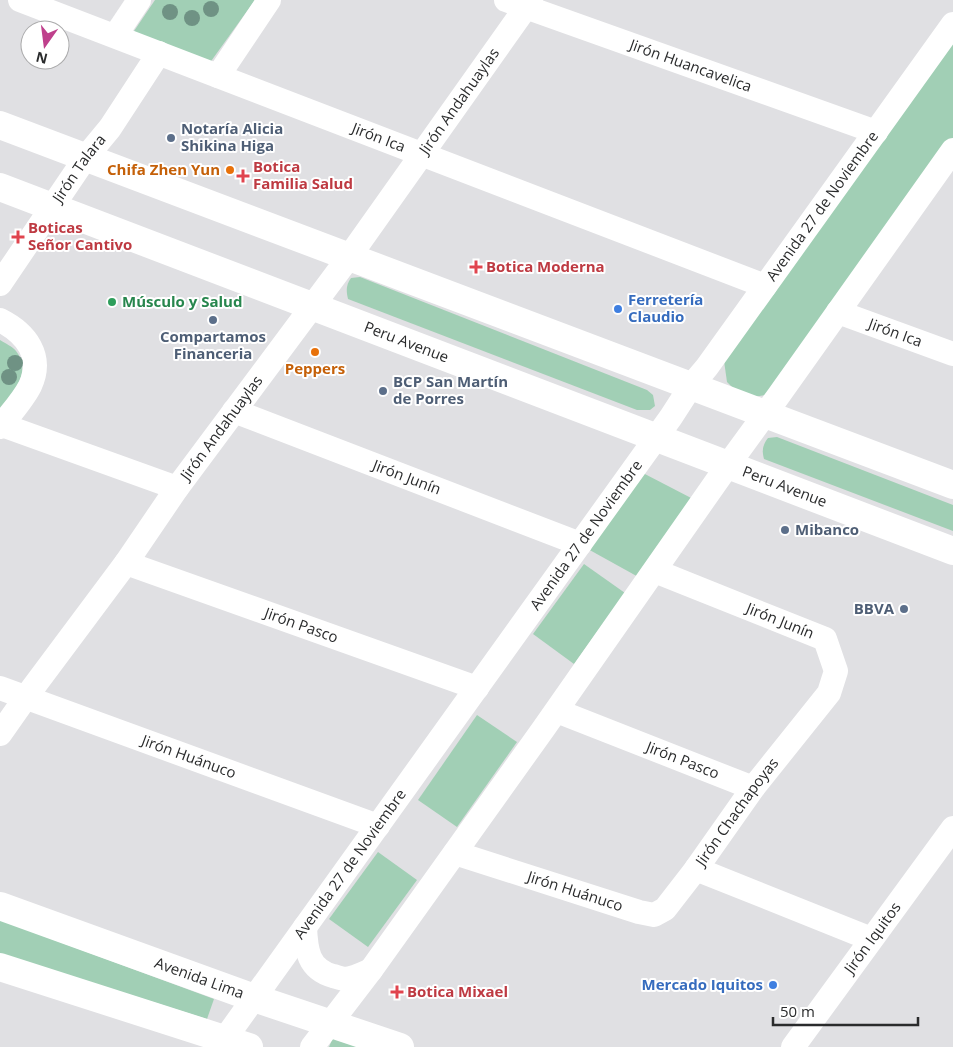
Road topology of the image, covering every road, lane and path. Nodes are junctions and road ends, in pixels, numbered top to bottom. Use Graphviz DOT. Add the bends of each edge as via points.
graph roads {
  1 [pos="20,0"];
  2 [pos="139,0"];
  3 [pos="269,0"];
  4 [pos="521,3"];
  5 [pos="953,24"];
  6 [pos="115,36"];
  7 [pos="159,53"];
  8 [pos="218,76"];
  9 [pos="0,125"];
  10 [pos="876,132"];
  11 [pos="423,154"];
  12 [pos="86,158"];
  13 [pos="950,160"];
  14 [pos="0,187"];
  15 [pos="53,207"];
  16 [pos="349,257"];
  17 [pos="0,284"];
  18 [pos="765,286"];
  19 [pos="312,306"];
  20 [pos="838,312"];
  21 [pos="0,320"];
  22 [pos="953,354"];
  23 [pos="691,386"];
  24 [pos="234,411"];
  25 [pos="765,414"];
  26 [pos="1,426"];
  27 [pos="655,437"];
  28 [pos="728,465"];
  29 [pos="953,485"];
  30 [pos="177,488"];
  31 [pos="580,544"];
  32 [pos="953,551"];
  33 [pos="126,563"];
  34 [pos="655,571"];
  35 [pos="0,688"];
  36 [pos="477,688"];
  37 [pos="829,692"];
  38 [pos="26,697"];
  39 [pos="557,711"];
  40 [pos="0,734"];
  41 [pos="753,788"];
  42 [pos="378,826"];
  43 [pos="953,828"];
  44 [pos="455,853"];
  45 [pos="696,870"];
  46 [pos="0,906"];
  47 [pos="638,912"];
  48 [pos="305,927"];
  49 [pos="871,939"];
  50 [pos="0,967"];
  51 [pos="371,970"];
  52 [pos="254,998"];
  53 [pos="330,1022"];
  54 [pos="230,1044"];
  55 [pos="312,1047"];
  56 [pos="400,1047"];
  57 [pos="792,1047"];
  1 -- 6 [label="street, Jirón Ica"];
  2 -- 6 [label="street"];
  3 -- 8 [label="street"];
  4 -- 10 [label="street, Jirón Huancavelica"];
  4 -- 11 [label="street, Jirón Andahuaylas"];
  5 -- 10 [label="street, Avenida 27 de Noviembre"];
  6 -- 7 [label="street, Jirón Ica"];
  7 -- 8 [label="street, Jirón Ica"];
  7 -- 12 [label="street, Jirón Talara" via="110,128"];
  8 -- 11 [label="street, Jirón Ica"];
  9 -- 12 [label="main road"];
  10 -- 18 [label="street, Avenida 27 de Noviembre"];
  11 -- 16 [label="street, Jirón Andahuaylas"];
  11 -- 18 [label="street, Jirón Ica"];
  12 -- 15 [label="street, Jirón Talara"];
  12 -- 16 [label="main road"];
  13 -- 20 [label="street"];
  14 -- 15 [label="main road, Peru Avenue"];
  15 -- 17 [label="street, Jirón Talara"];
  15 -- 19 [label="main road, Peru Avenue"];
  16 -- 19 [label="street, Jirón Andahuaylas"];
  16 -- 23 [label="main road"];
  18 -- 23 [label="street, Avenida 27 de Noviembre"];
  19 -- 24 [label="street, Jirón Andahuaylas"];
  19 -- 27 [label="main road, Peru Avenue"];
  20 -- 22 [label="street, Jirón Ica"];
  20 -- 25 [label="street"];
  21 -- 26 [label="street" via="14,327 27,340 35,372 30,387"];
  23 -- 25 [label="main road"];
  23 -- 27 [label="street, Avenida 27 de Noviembre"];
  24 -- 30 [label="street, Jirón Andahuaylas"];
  24 -- 31 [label="street, Jirón Junín"];
  25 -- 28 [label="street"];
  25 -- 29 [label="main road"];
  26 -- 30 [label="street"];
  27 -- 28 [label="main road, Peru Avenue"];
  27 -- 31 [label="street, Avenida 27 de Noviembre"];
  28 -- 32 [label="main road, Peru Avenue"];
  28 -- 34 [label="street"];
  30 -- 33 [label="street, Jirón Andahuaylas"];
  31 -- 36 [label="street, Avenida 27 de Noviembre"];
  33 -- 36 [label="street, Jirón Pasco"];
  33 -- 38 [label="street, Jirón Andahuaylas"];
  34 -- 37 [label="street, Jirón Junín" via="825,639 836,671"];
  34 -- 39 [label="street"];
  35 -- 38 [label="street, Jirón Huánuco"];
  36 -- 42 [label="street, Avenida 27 de Noviembre"];
  37 -- 41 [label="street, Jirón Chachapoyas"];
  38 -- 40 [label="street, Jirón Andahuaylas"];
  38 -- 42 [label="street, Jirón Huánuco"];
  39 -- 41 [label="street, Jirón Pasco"];
  39 -- 44 [label="street"];
  41 -- 45 [label="street, Jirón Chachapoyas"];
  42 -- 48 [label="street, Avenida 27 de Noviembre"];
  43 -- 49 [label="street, Jirón Iquitos"];
  44 -- 47 [label="street, Jirón Huánuco"];
  44 -- 51 [label="street"];
  45 -- 47 [label="street, Jirón Chachapoyas" via="665,909 654,915"];
  45 -- 49 [label="street"];
  46 -- 52 [label="main road, Avenida Lima"];
  48 -- 51 [label="street" via="310,960 318,970 343,979"];
  48 -- 52 [label="street, Avenida 27 de Noviembre"];
  49 -- 57 [label="street, Jirón Iquitos"];
  50 -- 54 [label="main road"];
  51 -- 53 [label="street"];
  52 -- 53 [label="main road, Avenida Lima"];
  52 -- 54 [label="street, Avenida 27 de Noviembre"];
  53 -- 55 [label="street"];
  53 -- 56 [label="main road, Avenida Lima"];
}
